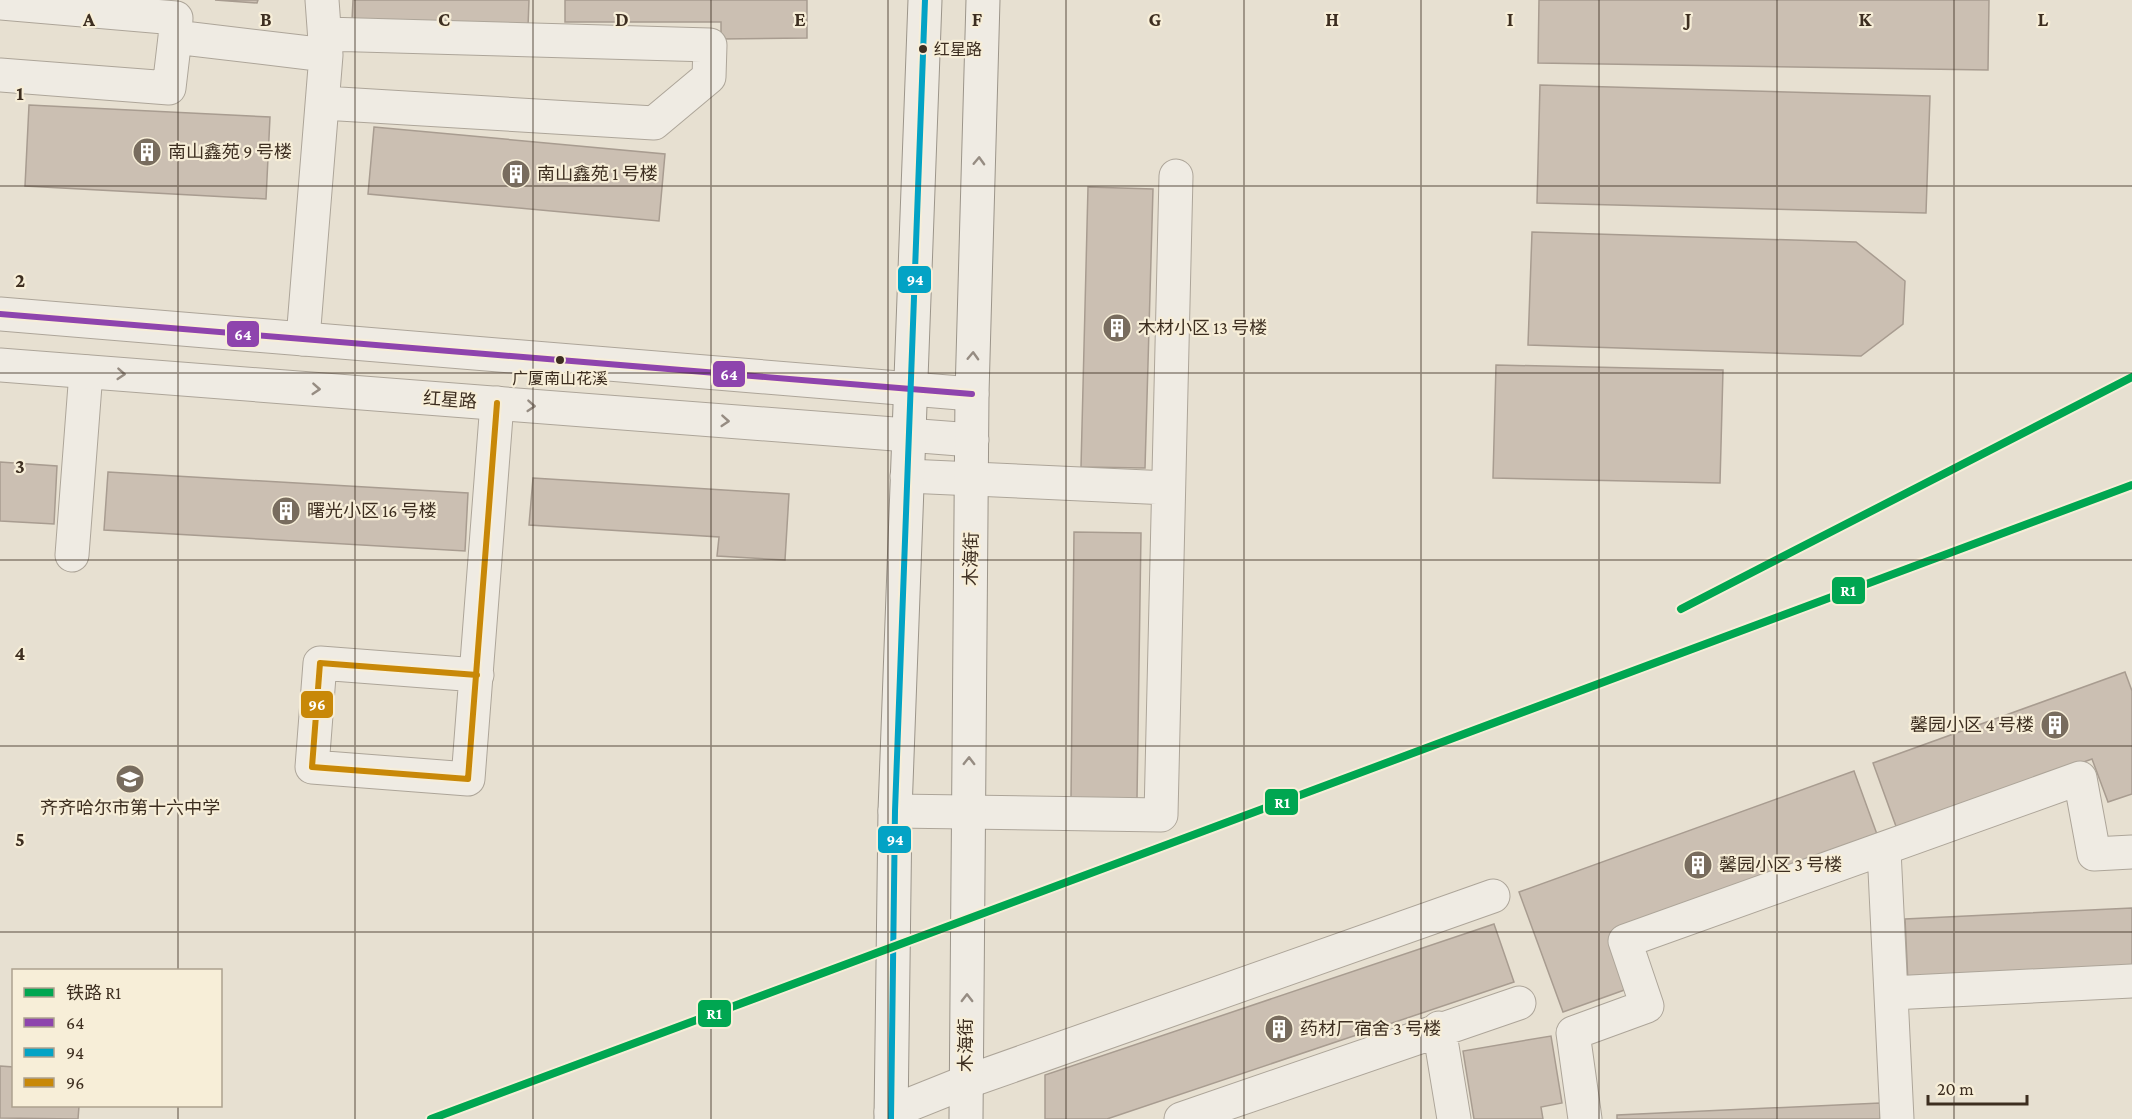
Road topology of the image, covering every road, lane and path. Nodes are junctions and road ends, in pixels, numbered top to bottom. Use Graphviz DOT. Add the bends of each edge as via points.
graph roads {
  1 [pos="321,0"];
  2 [pos="925,0"];
  3 [pos="983,0"];
  4 [pos="0,3"];
  5 [pos="175,37"];
  6 [pos="326,44"];
  7 [pos="0,75"];
  8 [pos="322,103"];
  9 [pos="1176,176"];
  10 [pos="0,315"];
  11 [pos="303,339"];
  12 [pos="0,365"];
  13 [pos="86,372"];
  14 [pos="910,389"];
  15 [pos="972,394"];
  16 [pos="497,403"];
  17 [pos="909,435"];
  18 [pos="972,440"];
  19 [pos="907,476"];
  20 [pos="972,479"];
  21 [pos="1168,488"];
  22 [pos="72,555"];
  23 [pos="477,675"];
  24 [pos="895,811"];
  25 [pos="968,811"];
  26 [pos="1884,850"];
  27 [pos="2132,852"];
  28 [pos="1493,896"];
  29 [pos="2132,981"];
  30 [pos="1891,993"];
  31 [pos="1519,1003"];
  32 [pos="1439,1028"];
  33 [pos="966,1082"];
  34 [pos="891,1116"];
  35 [pos="966,1119"];
  36 [pos="1181,1119"];
  37 [pos="1454,1119"];
  38 [pos="1585,1119"];
  39 [pos="1897,1119"];
  1 -- 6 [label="street"];
  2 -- 14 [label="street"];
  15 -- 3 [label="street, 木海街, one-way"];
  4 -- 5 [label="street" via="176,18"];
  5 -- 6 [label="street"];
  5 -- 7 [label="street" via="168,88"];
  6 -- 8 [label="street"];
  6 -- 8 [label="street" via="710,45 709,77 654,123"];
  8 -- 11 [label="street"];
  9 -- 21 [label="street"];
  10 -- 11 [label="street"];
  11 -- 14 [label="street"];
  12 -- 13 [label="street, 红星路"];
  13 -- 16 [label="street, 红星路, one-way"];
  13 -- 22 [label="street"];
  14 -- 15 [label="street"];
  14 -- 17 [label="street"];
  15 -- 18 [label="street, 木海街"];
  16 -- 17 [label="street, 红星路, one-way"];
  16 -- 23 [label="street"];
  17 -- 18 [label="street, 红星路"];
  17 -- 19 [label="street"];
  18 -- 20 [label="street, 木海街"];
  19 -- 20 [label="street"];
  19 -- 24 [label="street"];
  20 -- 21 [label="street"];
  25 -- 20 [label="street, 木海街, one-way"];
  21 -- 25 [label="street" via="1161,815"];
  23 -- 23 [label="street" via="468,779 312,767 320,663"];
  24 -- 25 [label="street"];
  24 -- 34 [label="street"];
  33 -- 25 [label="street, 木海街, one-way"];
  26 -- 27 [label="street" via="2080,778 2094,854"];
  26 -- 30 [label="street"];
  26 -- 38 [label="street" via="1625,941 1647,1006 1573,1033"];
  28 -- 33 [label="street"];
  29 -- 30 [label="street"];
  30 -- 39 [label="street"];
  31 -- 32 [label="street"];
  32 -- 36 [label="street"];
  32 -- 37 [label="street"];
  33 -- 34 [label="street"];
  33 -- 35 [label="street, 木海街"];
}
